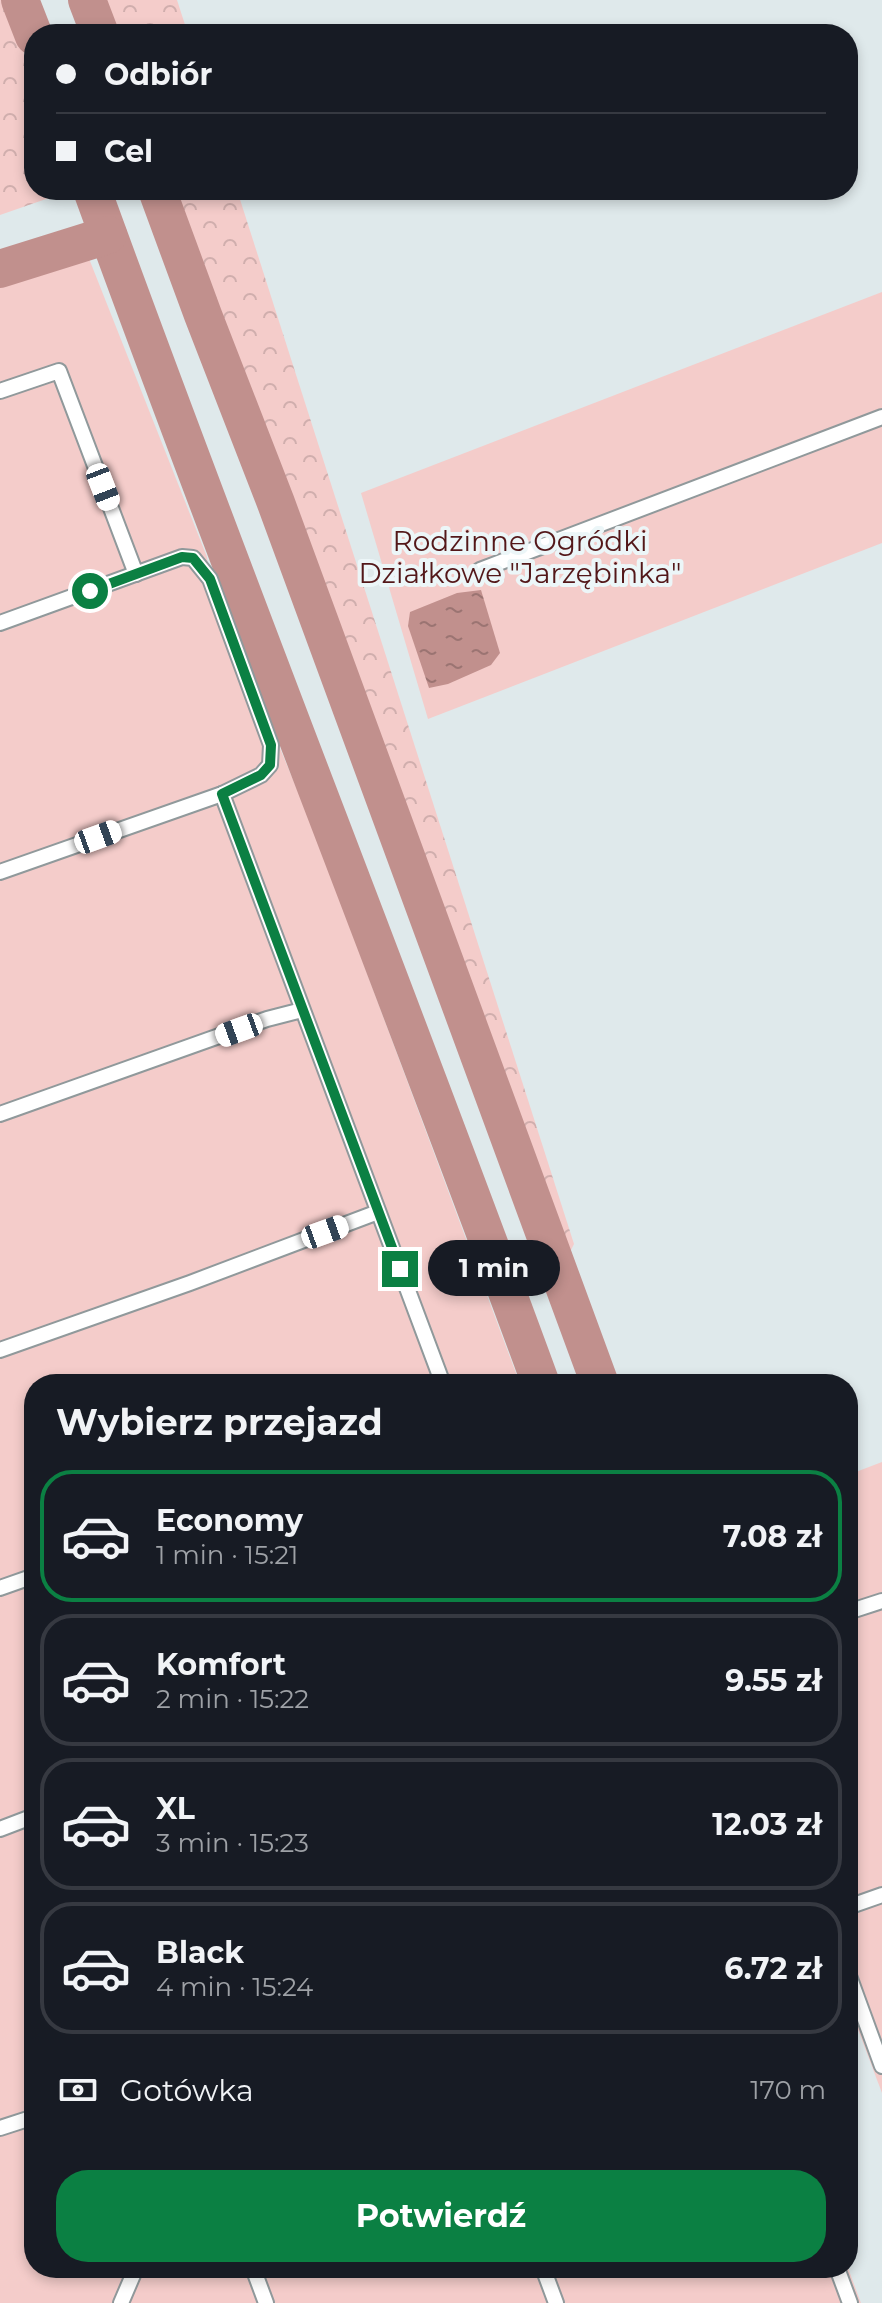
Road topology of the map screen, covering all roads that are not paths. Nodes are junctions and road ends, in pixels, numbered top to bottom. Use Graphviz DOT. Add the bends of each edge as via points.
graph roads {
  1 [pos="0,391"];
  2 [pos="882,417"];
  3 [pos="480,570"];
  4 [pos="136,574"];
  5 [pos="0,623"];
  6 [pos="222,794"];
  7 [pos="0,872"];
  8 [pos="302,1010"];
  9 [pos="0,1114"];
  10 [pos="378,1212"];
  11 [pos="0,1350"];
  12 [pos="439,1374"];
  13 [pos="24,1580"];
  14 [pos="0,1588"];
  15 [pos="882,1601"];
  16 [pos="858,1609"];
  17 [pos="24,1820"];
  18 [pos="0,1829"];
  19 [pos="882,1895"];
  20 [pos="858,1903"];
  21 [pos="858,2000"];
  22 [pos="882,2066"];
  23 [pos="24,2120"];
  24 [pos="0,2128"];
  25 [pos="132,2278"];
  26 [pos="257,2278"];
  27 [pos="547,2278"];
  28 [pos="841,2278"];
  29 [pos="121,2303"];
  30 [pos="266,2303"];
  31 [pos="556,2303"];
  32 [pos="850,2303"];
  1 -- 4 [label="lane" via="59,371"];
  2 -- 3 [label="lane"];
  4 -- 5 [label="lane"];
  4 -- 6 [label="lane" via="182,557 193,558 210,579 271,745 270,765 261,775"];
  6 -- 7 [label="lane"];
  6 -- 8 [label="lane"];
  8 -- 9 [label="lane"];
  8 -- 10 [label="lane"];
  10 -- 11 [label="lane"];
  10 -- 12 [label="lane"];
  13 -- 14 [label="lane"];
  15 -- 16 [label="lane"];
  17 -- 18 [label="lane"];
  19 -- 20 [label="lane"];
  21 -- 22 [label="lane"];
  23 -- 24 [label="lane"];
  25 -- 29 [label="lane"];
  26 -- 30 [label="lane"];
  27 -- 31 [label="lane"];
  28 -- 32 [label="lane"];
}
